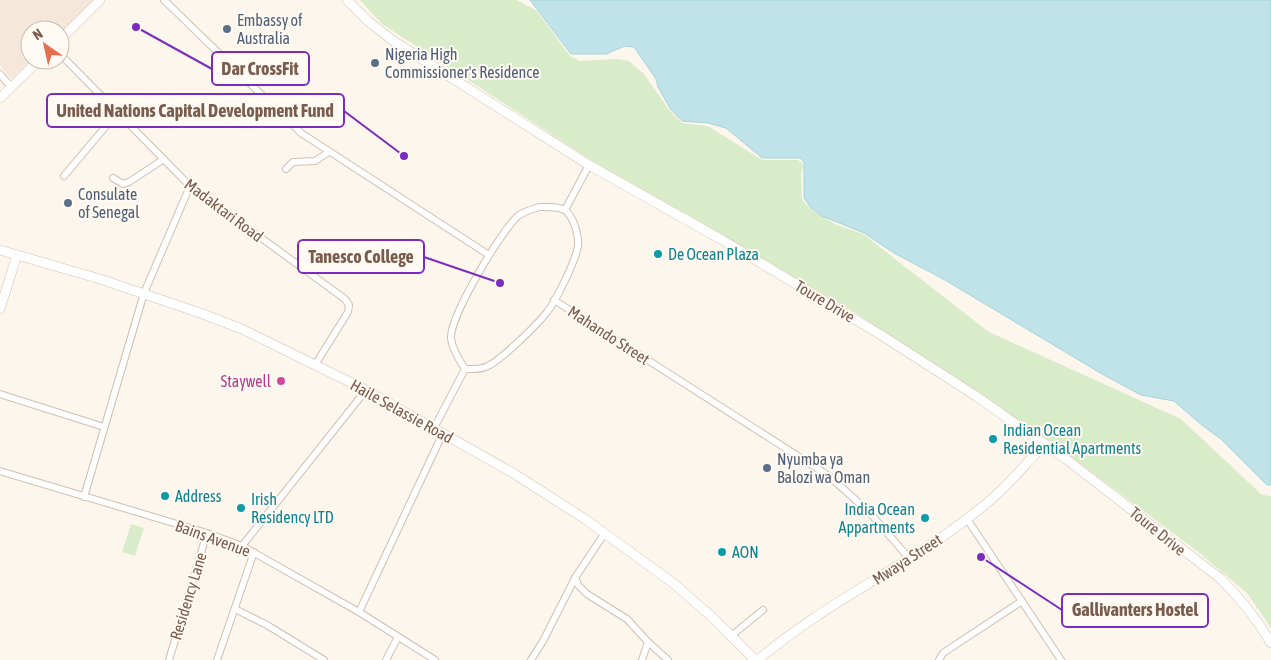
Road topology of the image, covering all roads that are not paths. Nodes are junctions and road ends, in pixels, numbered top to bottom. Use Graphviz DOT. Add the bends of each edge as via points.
graph roads {
  1 [pos="100,0"];
  2 [pos="164,0"];
  3 [pos="347,0"];
  4 [pos="70,30"];
  5 [pos="70,64"];
  6 [pos="29,70"];
  7 [pos="0,74"];
  8 [pos="11,87"];
  9 [pos="0,98"];
  10 [pos="117,112"];
  11 [pos="329,152"];
  12 [pos="164,159"];
  13 [pos="589,165"];
  14 [pos="286,169"];
  15 [pos="64,176"];
  16 [pos="113,178"];
  17 [pos="190,186"];
  18 [pos="565,210"];
  19 [pos="0,250"];
  20 [pos="489,254"];
  21 [pos="17,255"];
  22 [pos="144,293"];
  23 [pos="554,300"];
  24 [pos="0,308"];
  25 [pos="316,365"];
  26 [pos="466,369"];
  27 [pos="366,390"];
  28 [pos="0,394"];
  29 [pos="104,427"];
  30 [pos="434,428"];
  31 [pos="443,433"];
  32 [pos="1044,444"];
  33 [pos="0,471"];
  34 [pos="84,496"];
  35 [pos="967,518"];
  36 [pos="207,533"];
  37 [pos="604,534"];
  38 [pos="242,546"];
  39 [pos="254,552"];
  40 [pos="909,558"];
  41 [pos="574,578"];
  42 [pos="1022,601"];
  43 [pos="235,609"];
  44 [pos="763,610"];
  45 [pos="359,612"];
  46 [pos="731,636"];
  47 [pos="398,637"];
  48 [pos="648,642"];
  49 [pos="1271,643"];
  50 [pos="168,660"];
  51 [pos="217,660"];
  52 [pos="324,660"];
  53 [pos="386,660"];
  54 [pos="435,660"];
  55 [pos="531,660"];
  56 [pos="642,660"];
  57 [pos="668,660"];
  58 [pos="756,660"];
  59 [pos="939,660"];
  60 [pos="1061,660"];
  1 -- 4 [label="street"];
  2 -- 11 [label="street" via="288,122"];
  3 -- 13 [label="street, Toure Drive" via="392,40"];
  5 -- 10 [label="street, Madaktari Road"];
  6 -- 8 [label="street"];
  7 -- 8 [label="street"];
  8 -- 9 [label="street"];
  10 -- 12 [label="street, Madaktari Road"];
  10 -- 15 [label="street"];
  11 -- 14 [label="street" via="315,161 293,162"];
  11 -- 20 [label="street"];
  12 -- 16 [label="street" via="129,182 123,184"];
  12 -- 17 [label="street, Madaktari Road"];
  13 -- 18 [label="street"];
  13 -- 32 [label="street, Toure Drive" via="881,335"];
  17 -- 22 [label="street"];
  17 -- 25 [label="street, Madaktari Road" via="348,302 348,312"];
  18 -- 20 [label="street" via="539,207 528,210 518,217"];
  18 -- 23 [label="street, Mahando Street" via="574,225 578,246"];
  19 -- 21 [label="street, Haile Selassie Road"];
  20 -- 26 [label="street" via="451,336 454,351"];
  21 -- 22 [label="street, Haile Selassie Road"];
  21 -- 24 [label="street"];
  22 -- 25 [label="street, Haile Selassie Road" via="244,330"];
  22 -- 29 [label="street"];
  23 -- 26 [label="street" via="547,312 495,361 475,370"];
  23 -- 40 [label="street, Mahando Street" via="829,476 869,512"];
  25 -- 27 [label="street, Haile Selassie Road"];
  26 -- 30 [label="street"];
  27 -- 30 [label="street, Haile Selassie Road"];
  27 -- 38 [label="street"];
  28 -- 29 [label="street"];
  29 -- 34 [label="street"];
  30 -- 31 [label="street, Haile Selassie Road"];
  31 -- 37 [label="street, Haile Selassie Road" via="568,507"];
  31 -- 45 [label="street"];
  32 -- 35 [label="street, Mwaya Street" via="995,496"];
  32 -- 49 [label="street, Toure Drive" via="1236,594"];
  33 -- 34 [label="street, Bains Avenue"];
  34 -- 36 [label="street, Bains Avenue"];
  35 -- 40 [label="street, Mwaya Street"];
  35 -- 42 [label="street"];
  36 -- 38 [label="street, Bains Avenue"];
  36 -- 50 [label="street, Residency Lane"];
  37 -- 41 [label="street"];
  37 -- 46 [label="street, Haile Selassie Road" via="673,583"];
  38 -- 39 [label="street, Bains Avenue"];
  39 -- 43 [label="street"];
  39 -- 45 [label="street, Bains Avenue"];
  40 -- 58 [label="street, Mwaya Street" via="784,638"];
  41 -- 48 [label="street" via="587,594 627,619"];
  41 -- 55 [label="street"];
  42 -- 59 [label="street" via="944,653"];
  42 -- 60 [label="street"];
  43 -- 51 [label="street"];
  43 -- 52 [label="street"];
  44 -- 46 [label="street"];
  45 -- 47 [label="street, Bains Avenue"];
  46 -- 58 [label="street, Haile Selassie Road"];
  47 -- 53 [label="street"];
  47 -- 54 [label="street, Bains Avenue"];
  48 -- 56 [label="street"];
  48 -- 57 [label="street"];
}
